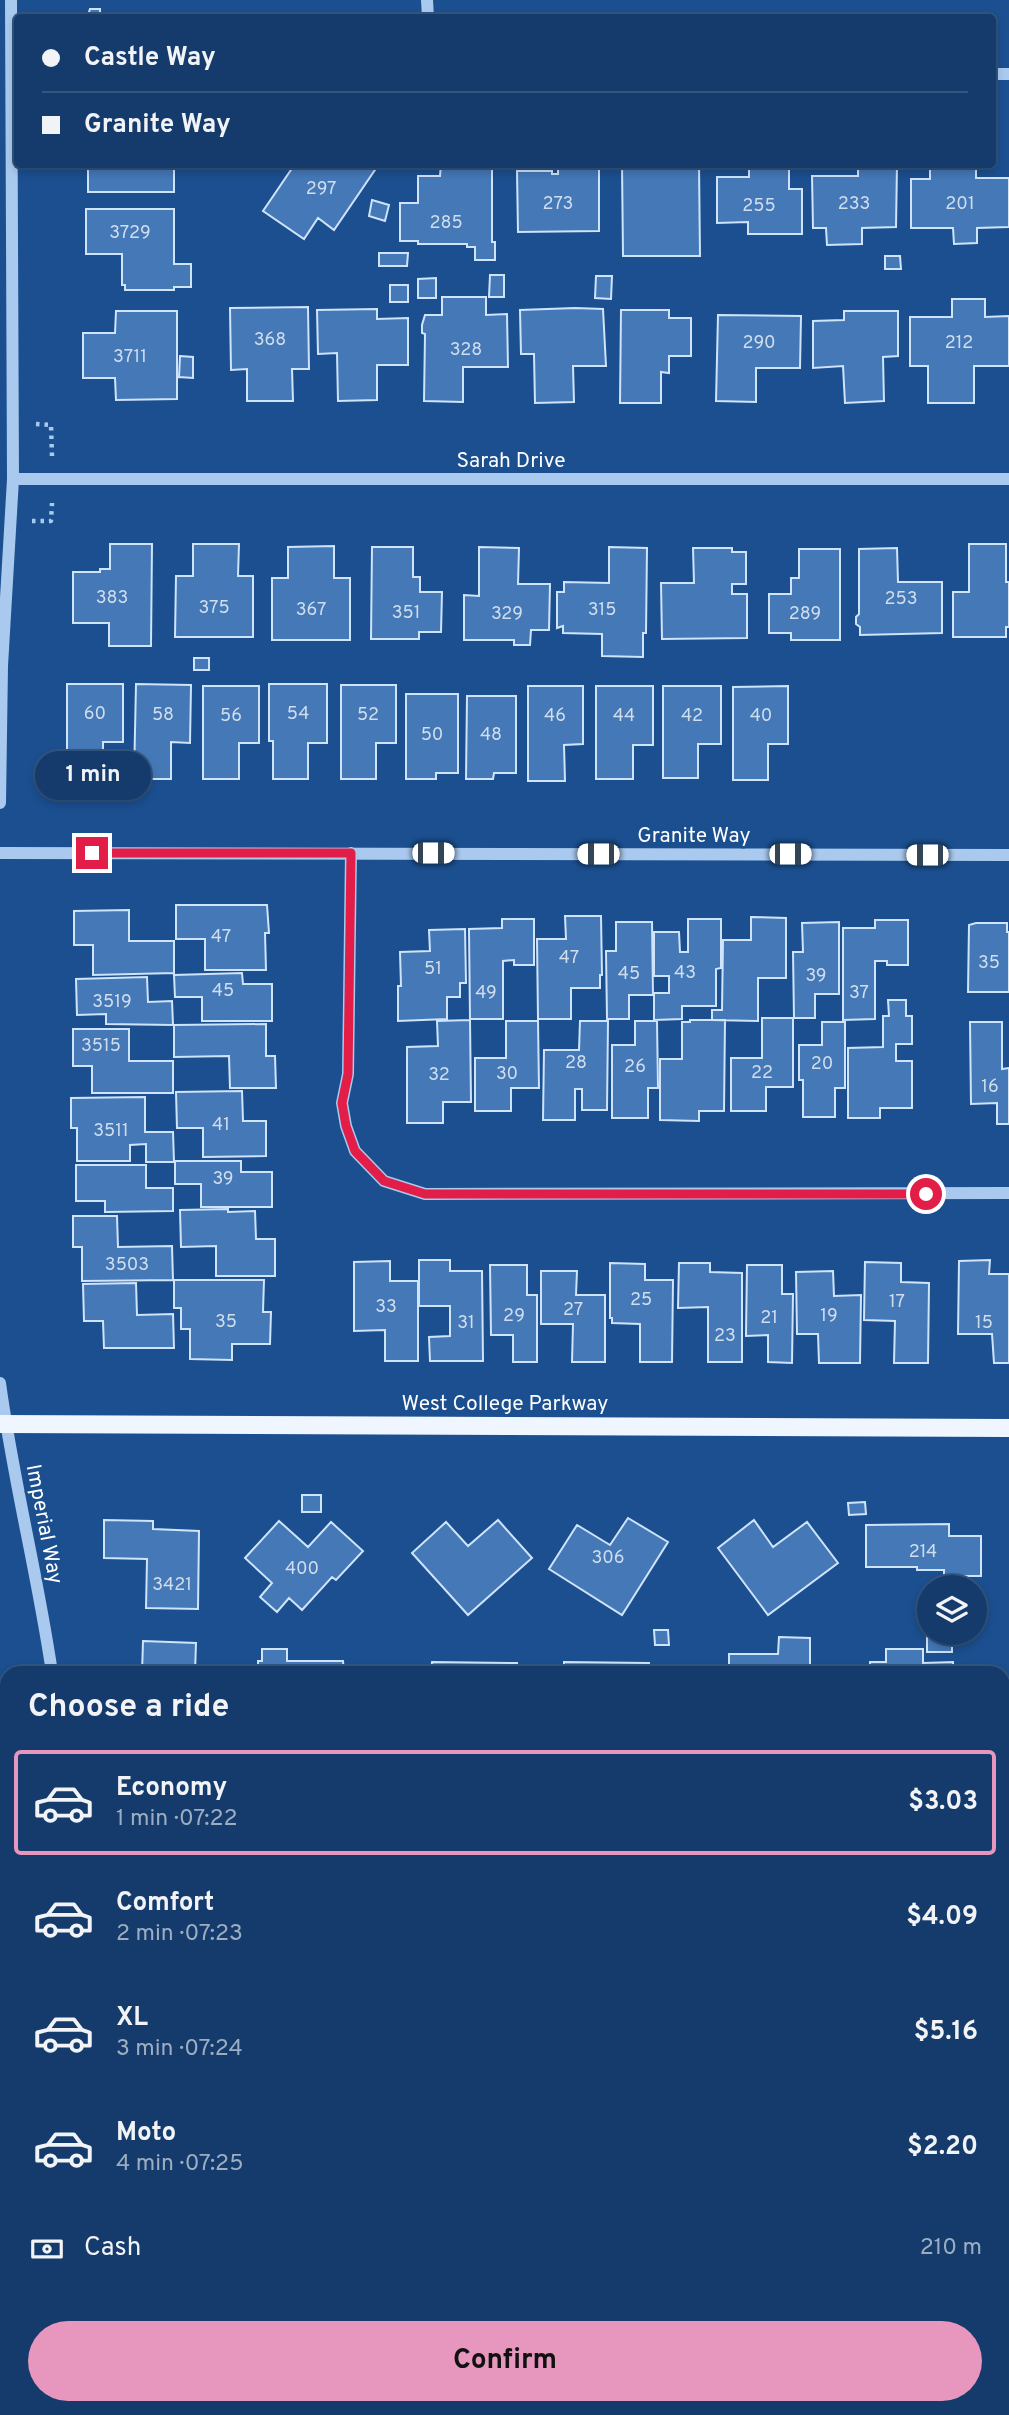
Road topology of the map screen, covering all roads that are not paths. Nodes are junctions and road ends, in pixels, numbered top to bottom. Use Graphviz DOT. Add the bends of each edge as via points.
graph roads {
  1 [pos="11,0"];
  2 [pos="13,479"];
  3 [pos="1009,479"];
  4 [pos="0,803"];
  5 [pos="0,853"];
  6 [pos="351,853"];
  7 [pos="1009,855"];
  8 [pos="1009,1193"];
  9 [pos="0,1382"];
  10 [pos="3,1424"];
  11 [pos="1009,1428"];
  12 [pos="51,1666"];
  1 -- 2 [label="street"];
  2 -- 3 [label="street, Sarah Drive"];
  2 -- 4 [label="street"];
  5 -- 6 [label="street, Granite Way"];
  6 -- 7 [label="street, Granite Way"];
  6 -- 8 [label="street" via="348,1074 342,1103 355,1151 384,1181 425,1194"];
  9 -- 10 [label="street, Imperial Way"];
  10 -- 11 [label="main road, West College Parkway"];
  10 -- 12 [label="street, Imperial Way"];
}
